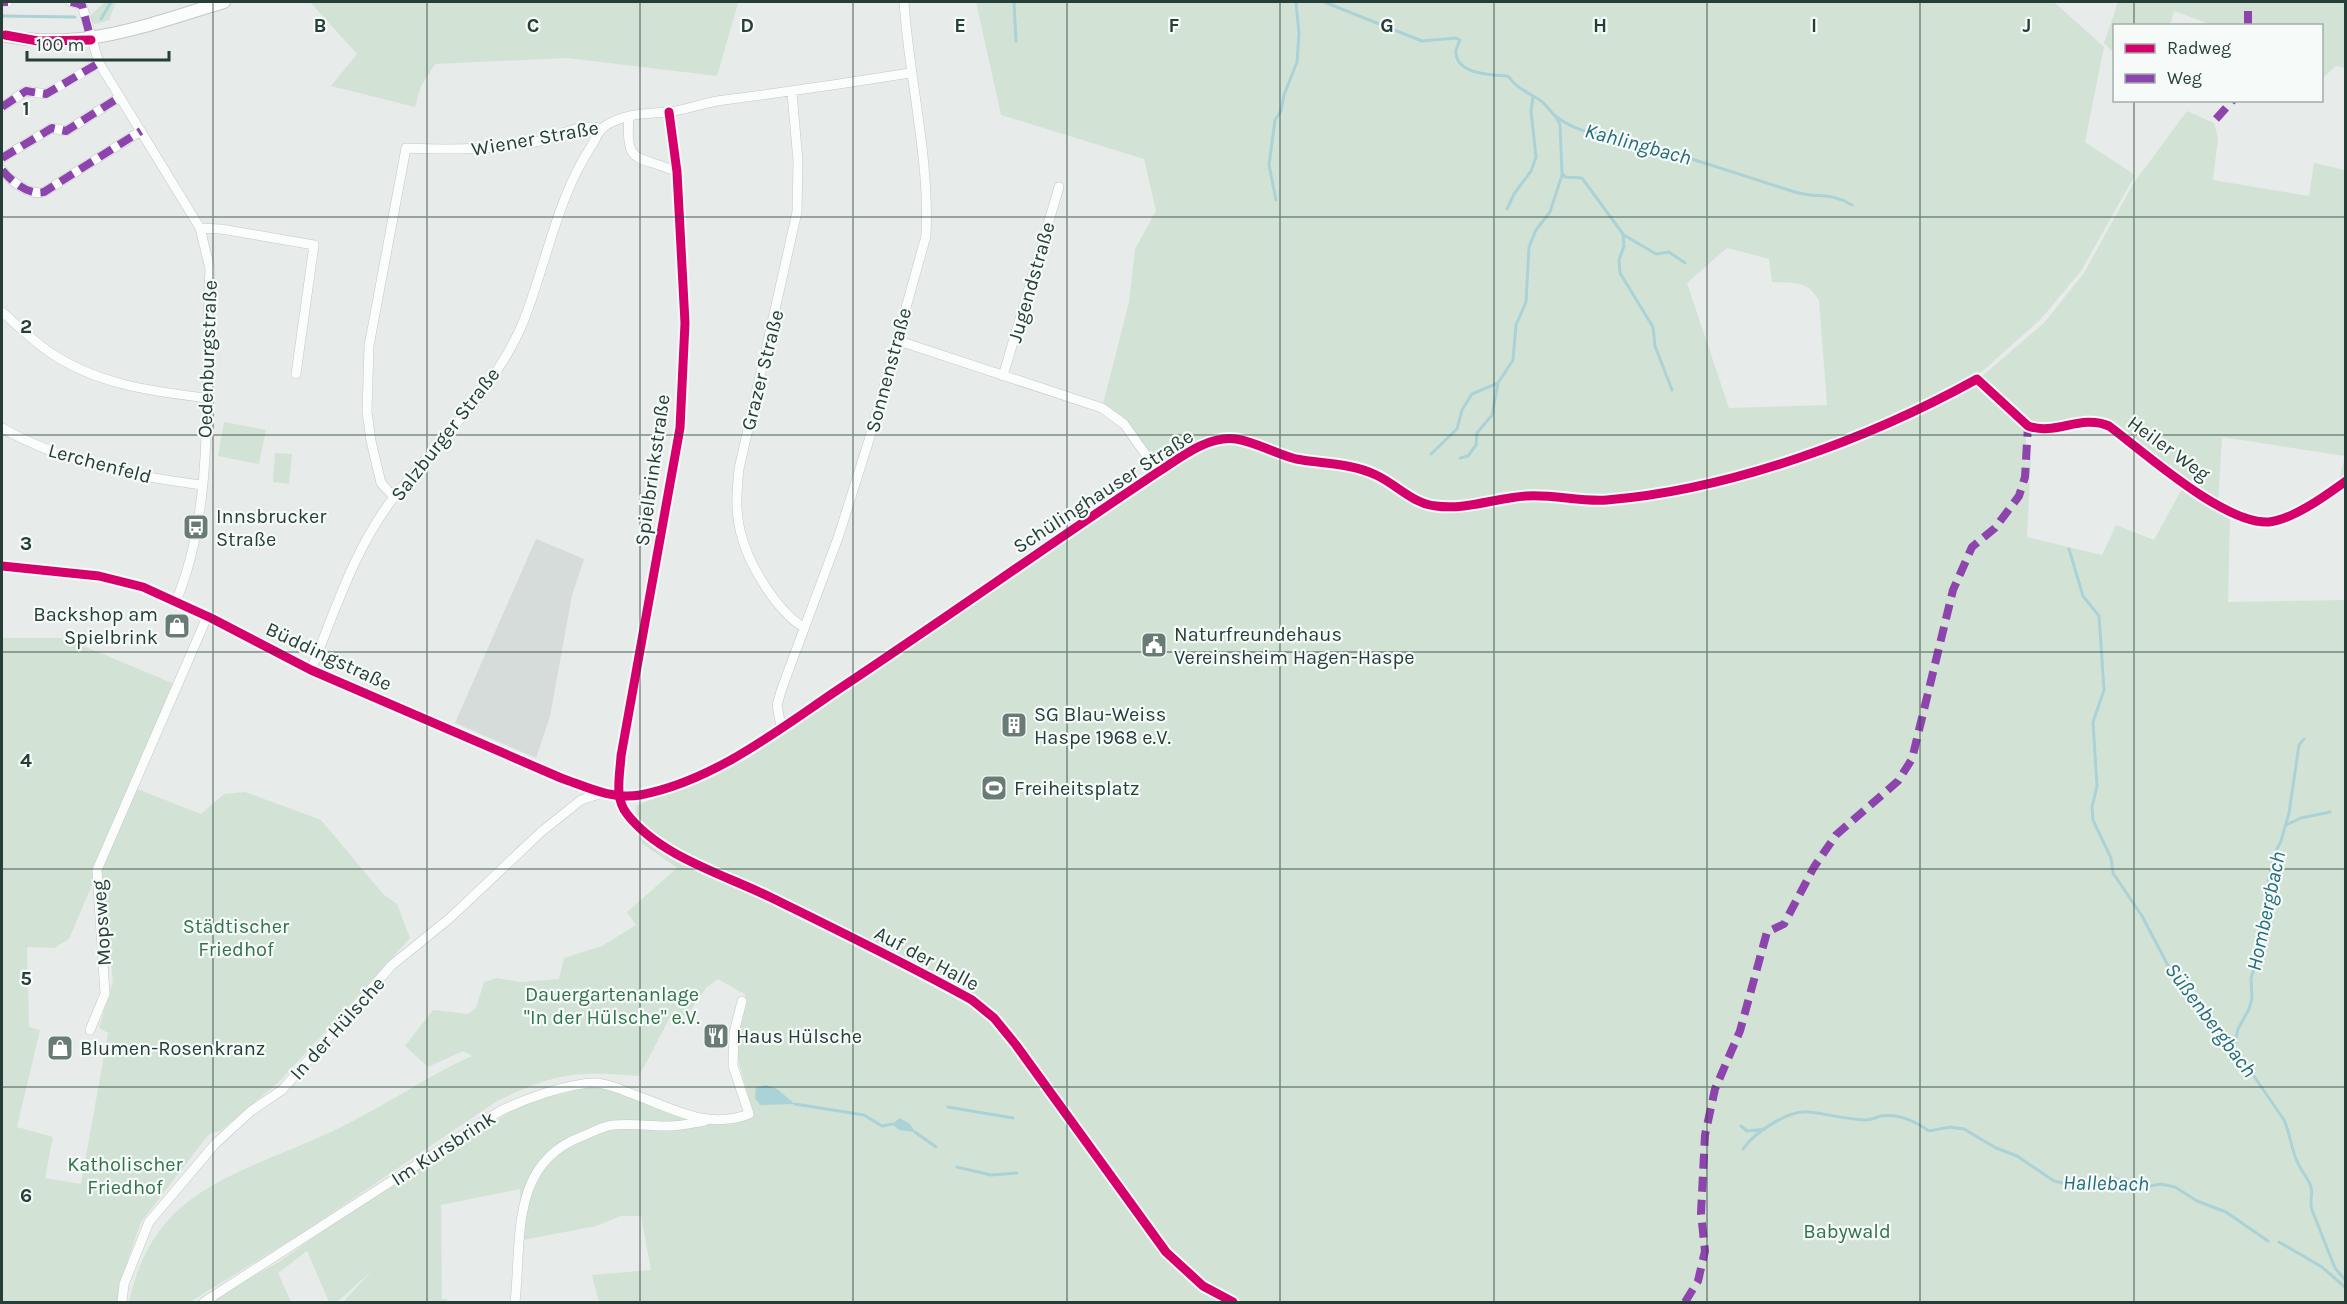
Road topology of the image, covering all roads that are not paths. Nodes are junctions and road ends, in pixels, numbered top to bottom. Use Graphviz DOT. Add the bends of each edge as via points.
graph roads {
  1 [pos="3,2"];
  2 [pos="8,2"];
  3 [pos="72,2"];
  4 [pos="224,2"];
  5 [pos="904,2"];
  6 [pos="2,35"];
  7 [pos="91,40"];
  8 [pos="99,63"];
  9 [pos="910,73"];
  10 [pos="792,93"];
  11 [pos="120,97"];
  12 [pos="2,107"];
  13 [pos="669,112"];
  14 [pos="629,116"];
  15 [pos="602,129"];
  16 [pos="141,131"];
  17 [pos="2,158"];
  18 [pos="2,170"];
  19 [pos="677,172"];
  20 [pos="1059,187"];
  21 [pos="200,228"];
  22 [pos="2,312"];
  23 [pos="896,340"];
  24 [pos="296,374"];
  25 [pos="1003,376"];
  26 [pos="1977,379"];
  27 [pos="206,398"];
  28 [pos="2,428"];
  29 [pos="1158,472"];
  30 [pos="2346,481"];
  31 [pos="202,485"];
  32 [pos="394,497"];
  33 [pos="2,566"];
  34 [pos="176,601"];
  35 [pos="207,617"];
  36 [pos="803,627"];
  37 [pos="311,670"];
  38 [pos="782,728"];
  39 [pos="602,793"];
  40 [pos="619,795"];
  41 [pos="637,795"];
  42 [pos="742,1001"];
  43 [pos="90,1030"];
  44 [pos="708,1121"];
  45 [pos="122,1302"];
  46 [pos="204,1302"];
  47 [pos="515,1302"];
  48 [pos="1233,1302"];
  1 -- 2 [label="street"];
  3 -- 7 [label="street, Oedenburgstraße" via="82,5"];
  4 -- 7 [label="main road"];
  5 -- 9 [label="street, Sonnenstraße"];
  6 -- 7 [label="main road" via="38,41"];
  7 -- 8 [label="street, Oedenburgstraße"];
  8 -- 11 [label="street, Oedenburgstraße"];
  8 -- 12 [label="street" via="46,94 26,91"];
  9 -- 10 [label="street, Wiener Straße"];
  9 -- 23 [label="street, Sonnenstraße" via="921,141 926,236"];
  10 -- 13 [label="street, Wiener Straße" via="721,100"];
  10 -- 36 [label="street, Grazer Straße" via="798,161 797,212 739,469 737,502 740,530 762,581 793,621"];
  11 -- 16 [label="street, Oedenburgstraße"];
  11 -- 17 [label="street" via="66,131 52,128"];
  13 -- 14 [label="street, Wiener Straße"];
  13 -- 19 [label="street, Spielbrinkstraße"];
  14 -- 15 [label="street, Wiener Straße"];
  14 -- 19 [label="street" via="626,136 630,150 641,159"];
  15 -- 32 [label="street, Salzburger Straße" via="573,179 523,322 502,360 463,416"];
  15 -- 32 [label="street, Wiener Straße" via="593,125 537,142 471,150 406,148 366,375 372,445 381,483"];
  16 -- 18 [label="street" via="44,192 30,191 10,180"];
  16 -- 21 [label="street, Oedenburgstraße"];
  19 -- 40 [label="street, Spielbrinkstraße" via="685,323 680,428 621,756"];
  20 -- 25 [label="street, Jugendstraße"];
  21 -- 24 [label="street" via="314,245"];
  21 -- 27 [label="street, Oedenburgstraße" via="210,269"];
  22 -- 27 [label="street" via="47,351 103,379 129,388"];
  23 -- 25 [label="street"];
  23 -- 36 [label="street, Sonnenstraße" via="839,535"];
  25 -- 29 [label="street" via="1114,415"];
  26 -- 29 [label="street, Schülinghauser Straße" via="1895,419 1805,455 1712,483 1634,497 1581,500 1526,496 1456,507 1435,506 1422,503 1374,473 1348,465 1296,459 1235,439 1206,443"];
  26 -- 30 [label="street, Heiler Weg" via="2036,429 2088,421 2109,426 2217,506 2252,521 2270,522 2286,517"];
  27 -- 31 [label="street, Oedenburgstraße"];
  28 -- 31 [label="street, Lerchenfeld" via="34,445 86,464"];
  29 -- 38 [label="street, Schülinghauser Straße"];
  31 -- 34 [label="street, Oedenburgstraße" via="192,551"];
  32 -- 37 [label="street, Salzburger Straße" via="351,569"];
  33 -- 34 [label="street, Büddingstraße" via="99,576 143,587"];
  34 -- 35 [label="street, Büddingstraße"];
  35 -- 37 [label="street, Büddingstraße"];
  35 -- 43 [label="street, Mopsweg" via="97,870 105,994"];
  36 -- 38 [label="street, Sonnenstraße" via="777,705"];
  37 -- 39 [label="street, Büddingstraße"];
  38 -- 41 [label="street, Schülinghauser Straße" via="730,760 677,784"];
  39 -- 40 [label="street, Büddingstraße"];
  39 -- 45 [label="street, In der Hülsche" via="581,800 541,832 450,918 392,965 282,1090 250,1111 215,1144 149,1222 124,1284"];
  40 -- 41 [label="street, Büddingstraße"];
  40 -- 48 [label="street, Auf der Halle" via="626,813 680,856 771,897 972,1000 994,1018 1166,1252 1203,1286"];
  42 -- 44 [label="street" via="734,1033 733,1066 749,1114 734,1120"];
  44 -- 46 [label="street, Im Kursbrink" via="597,1083 522,1100"];
  44 -- 47 [label="street" via="670,1126 610,1125 577,1138 546,1159 530,1184 520,1220"];
}
